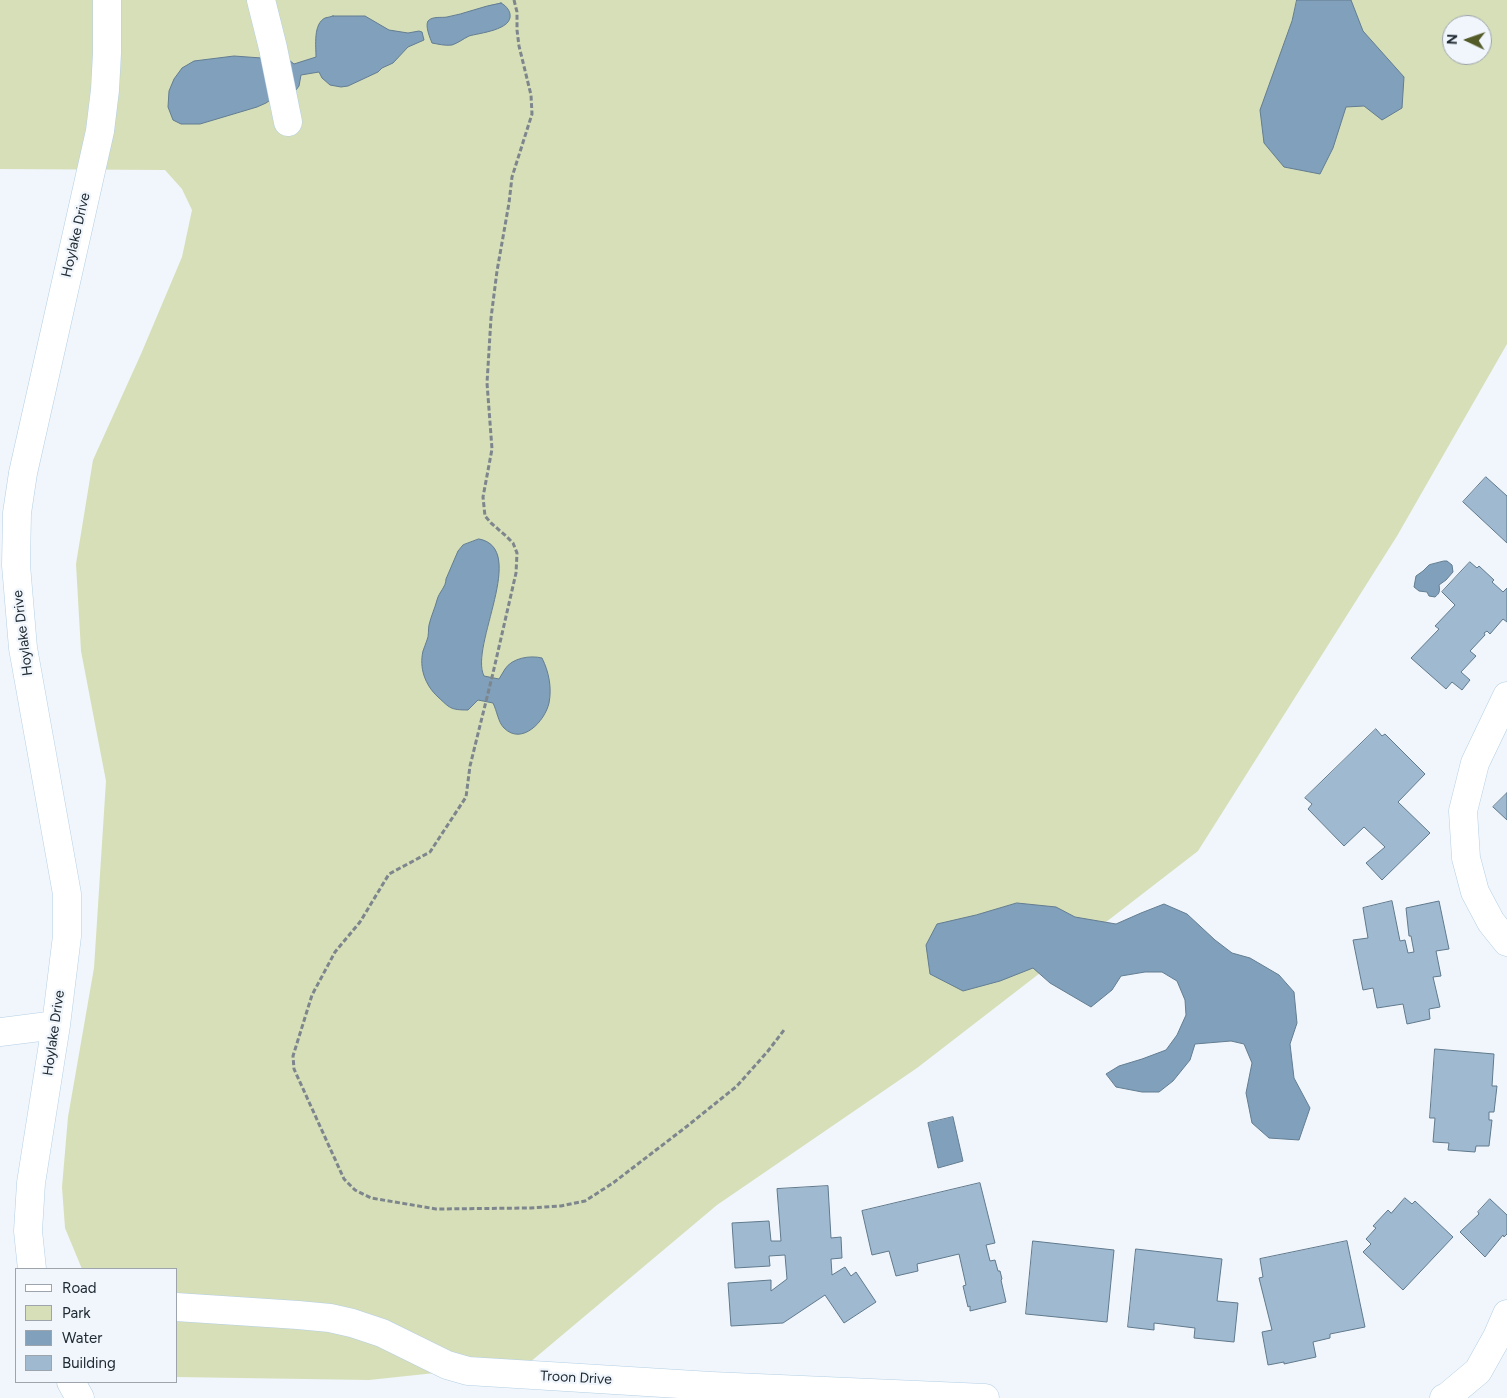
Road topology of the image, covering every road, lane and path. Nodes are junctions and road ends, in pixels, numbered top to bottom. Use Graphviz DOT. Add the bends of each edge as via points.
graph roads {
  1 [pos="107,0"];
  2 [pos="261,0"];
  3 [pos="514,0"];
  4 [pos="286,111"];
  5 [pos="1507,696"];
  6 [pos="1507,942"];
  7 [pos="56,1025"];
  8 [pos="784,1030"];
  9 [pos="0,1032"];
  10 [pos="32,1268"];
  11 [pos="178,1307"];
  12 [pos="1507,1314"];
  13 [pos="72,1383"];
  14 [pos="80,1398"];
  15 [pos="986,1398"];
  16 [pos="1444,1398"];
  1 -- 7 [label="street, Hoylake Drive" via="106,81 100,131 23,473 17,513 16,565 23,648 67,894 67,936"];
  2 -- 4 [label="street"];
  3 -- 8 [label="path" via="532,114 512,177 497,270 487,383 492,449 483,504 490,524 513,543 517,562 470,766 466,797 430,852 389,874 360,922 335,952 312,995 293,1056 294,1069 344,1179 355,1190 371,1198 436,1209 561,1206 585,1201 614,1183 686,1127 736,1086"];
  5 -- 6 [label="street" via="1475,763 1463,811 1466,858 1475,892"];
  7 -- 9 [label="street"];
  7 -- 10 [label="street, Hoylake Drive" via="31,1183 28,1231"];
  11 -- 15 [label="street, Troon Drive" via="352,1322 447,1365 468,1371"];
  12 -- 16 [label="street" via="1478,1371"];
  13 -- 14 [label="street"];
}
